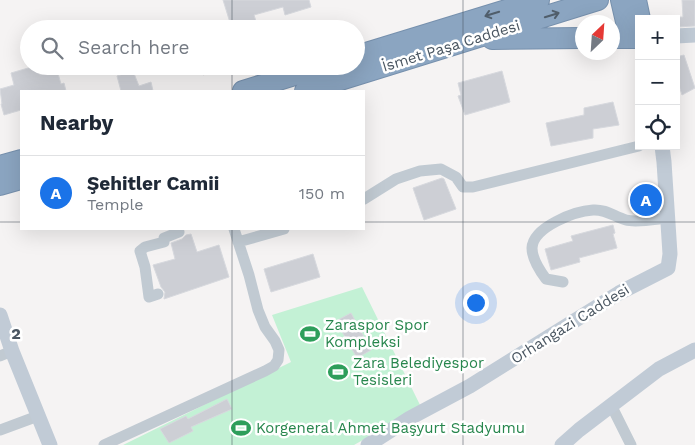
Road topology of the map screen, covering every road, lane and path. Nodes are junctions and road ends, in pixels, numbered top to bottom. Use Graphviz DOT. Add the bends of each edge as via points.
graph roads {
  1 [pos="539,0"];
  2 [pos="598,0"];
  3 [pos="621,0"];
  4 [pos="636,0"];
  5 [pos="639,15"];
  6 [pos="635,33"];
  7 [pos="695,35"];
  8 [pos="680,36"];
  9 [pos="635,37"];
  10 [pos="575,38"];
  11 [pos="620,38"];
  12 [pos="470,40"];
  13 [pos="365,53"];
  14 [pos="365,72"];
  15 [pos="295,75"];
  16 [pos="357,75"];
  17 [pos="247,90"];
  18 [pos="308,90"];
  19 [pos="635,147"];
  20 [pos="662,150"];
  21 [pos="20,160"];
  22 [pos="0,166"];
  23 [pos="20,178"];
  24 [pos="0,185"];
  25 [pos="365,198"];
  26 [pos="668,218"];
  27 [pos="178,230"];
  28 [pos="234,230"];
  29 [pos="280,230"];
  30 [pos="238,242"];
  31 [pos="563,282"];
  32 [pos="158,294"];
  33 [pos="0,315"];
  34 [pos="695,350"];
  35 [pos="6,353"];
  36 [pos="611,405"];
  37 [pos="38,416"];
  38 [pos="0,430"];
  39 [pos="372,444"];
  40 [pos="50,445"];
  41 [pos="104,445"];
  42 [pos="562,445"];
  43 [pos="631,445"];
  1 -- 13 [label="highway, İsmet Paşa Caddesi, one-way"];
  12 -- 2 [label="highway, İsmet Paşa Caddesi, one-way"];
  3 -- 6 [label="highway" via="627,26"];
  4 -- 5 [label="highway"];
  7 -- 8 [label="street"];
  9 -- 11 [label="highway"];
  10 -- 12 [label="highway"];
  12 -- 14 [label="highway, İsmet Paşa Caddesi"];
  15 -- 17 [label="highway"];
  16 -- 18 [label="highway, İsmet Paşa Caddesi"];
  19 -- 25 [label="street" via="473,187 463,187 456,177 441,169 420,171 396,179"];
  20 -- 26 [label="street, Orhangazi Caddesi"];
  21 -- 22 [label="highway"];
  23 -- 24 [label="highway"];
  26 -- 31 [label="street" via="628,220 593,210 560,219 545,228 536,236 532,249 538,267 546,279"];
  26 -- 39 [label="street, Orhangazi Caddesi" via="668,268 619,293"];
  27 -- 32 [label="street" via="164,238 164,242 140,251 149,297"];
  28 -- 30 [label="street"];
  29 -- 30 [label="street"];
  30 -- 41 [label="street" via="258,310 279,350 278,360 265,371"];
  33 -- 35 [label="street"];
  34 -- 36 [label="street" via="659,369"];
  35 -- 37 [label="street"];
  36 -- 42 [label="street"];
  36 -- 43 [label="street"];
  37 -- 38 [label="street"];
  37 -- 40 [label="street"];
}
